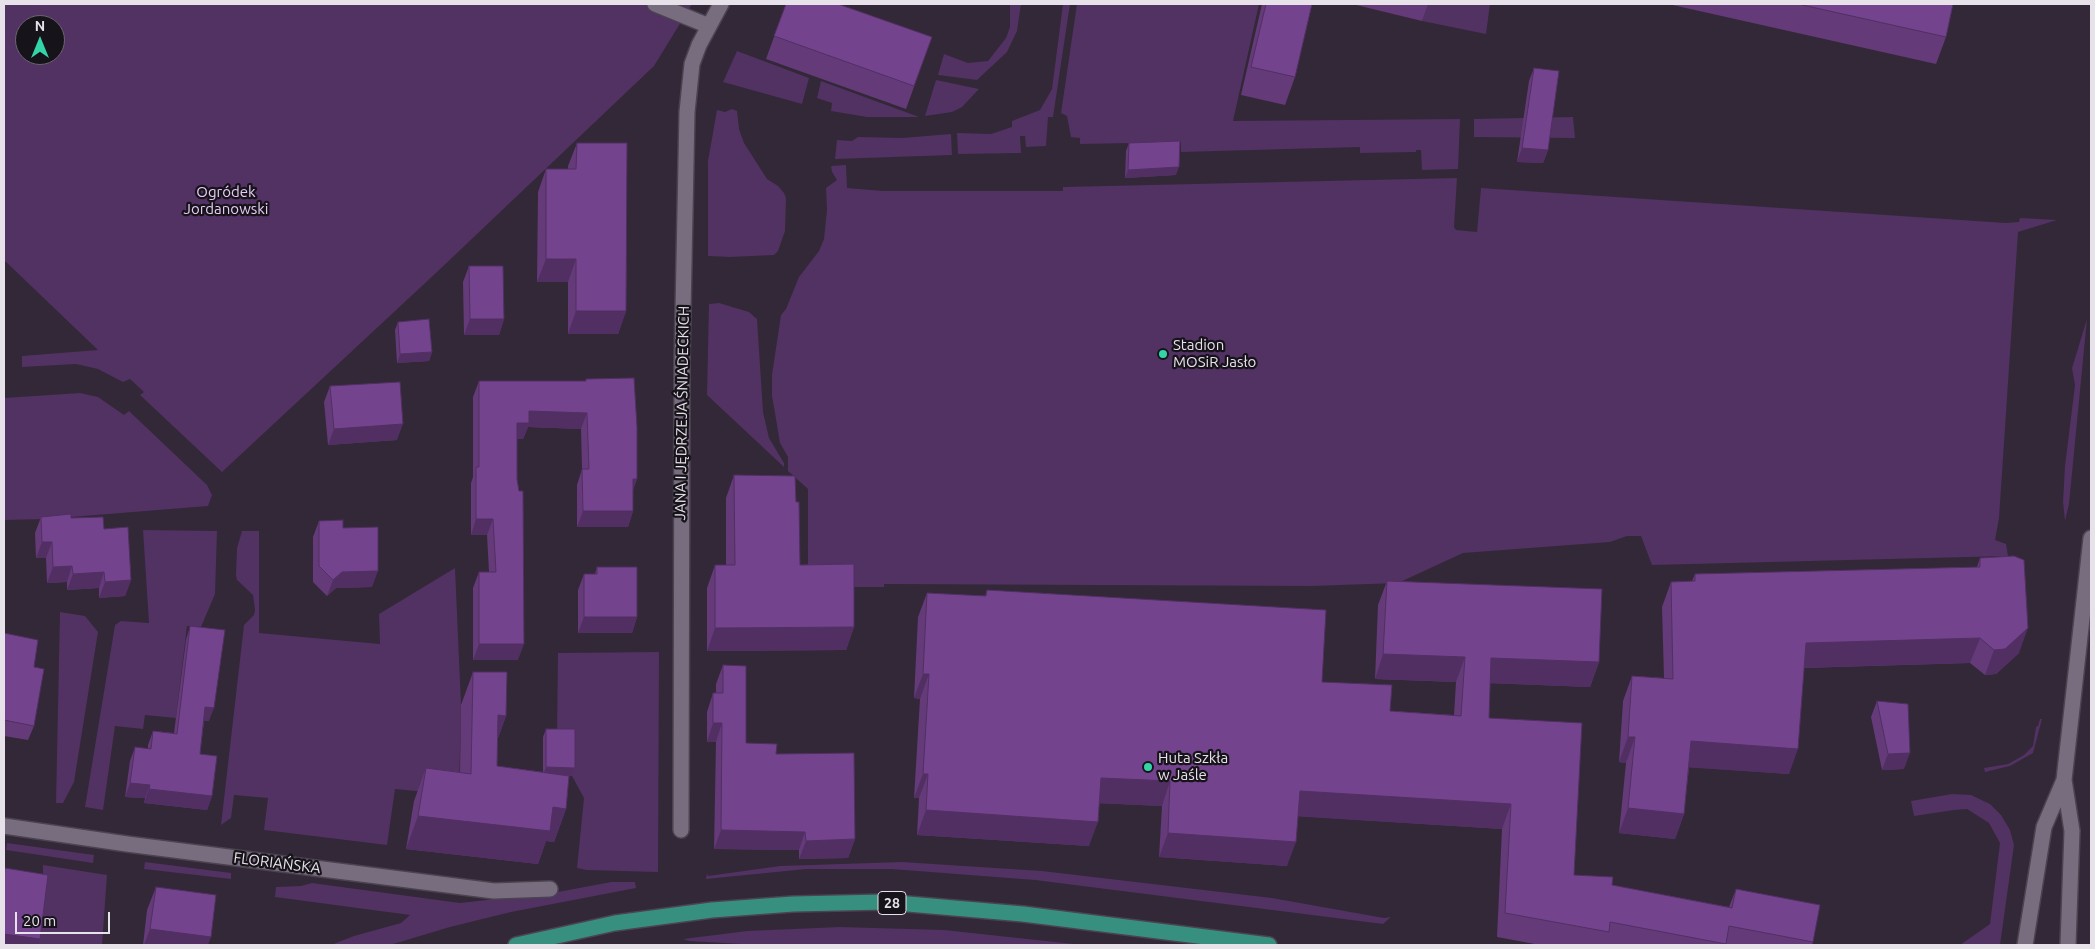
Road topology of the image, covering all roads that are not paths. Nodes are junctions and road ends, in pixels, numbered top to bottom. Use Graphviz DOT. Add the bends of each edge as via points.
graph roads {
  1 [pos="655,4"];
  2 [pos="721,4"];
  3 [pos="709,26"];
  4 [pos="2091,538"];
  5 [pos="2064,780"];
  6 [pos="4,826"];
  7 [pos="681,830"];
  8 [pos="550,889"];
  9 [pos="516,945"];
  10 [pos="1269,945"];
  11 [pos="2025,945"];
  12 [pos="2068,945"];
  1 -- 3 [label="street"];
  2 -- 3 [label="street, JANA I JĘDRZEJA ŚNIADECKICH"];
  3 -- 7 [label="street, JANA I JĘDRZEJA ŚNIADECKICH" via="692,64 687,112 682,362"];
  4 -- 5 [label="street"];
  5 -- 11 [label="street" via="2044,827"];
  5 -- 12 [label="street" via="2072,831"];
  6 -- 8 [label="street, FLORIAŃSKA" via="494,891"];
  9 -- 10 [label="main road, 28" via="615,923 712,910 885,902 1023,914"];
}
